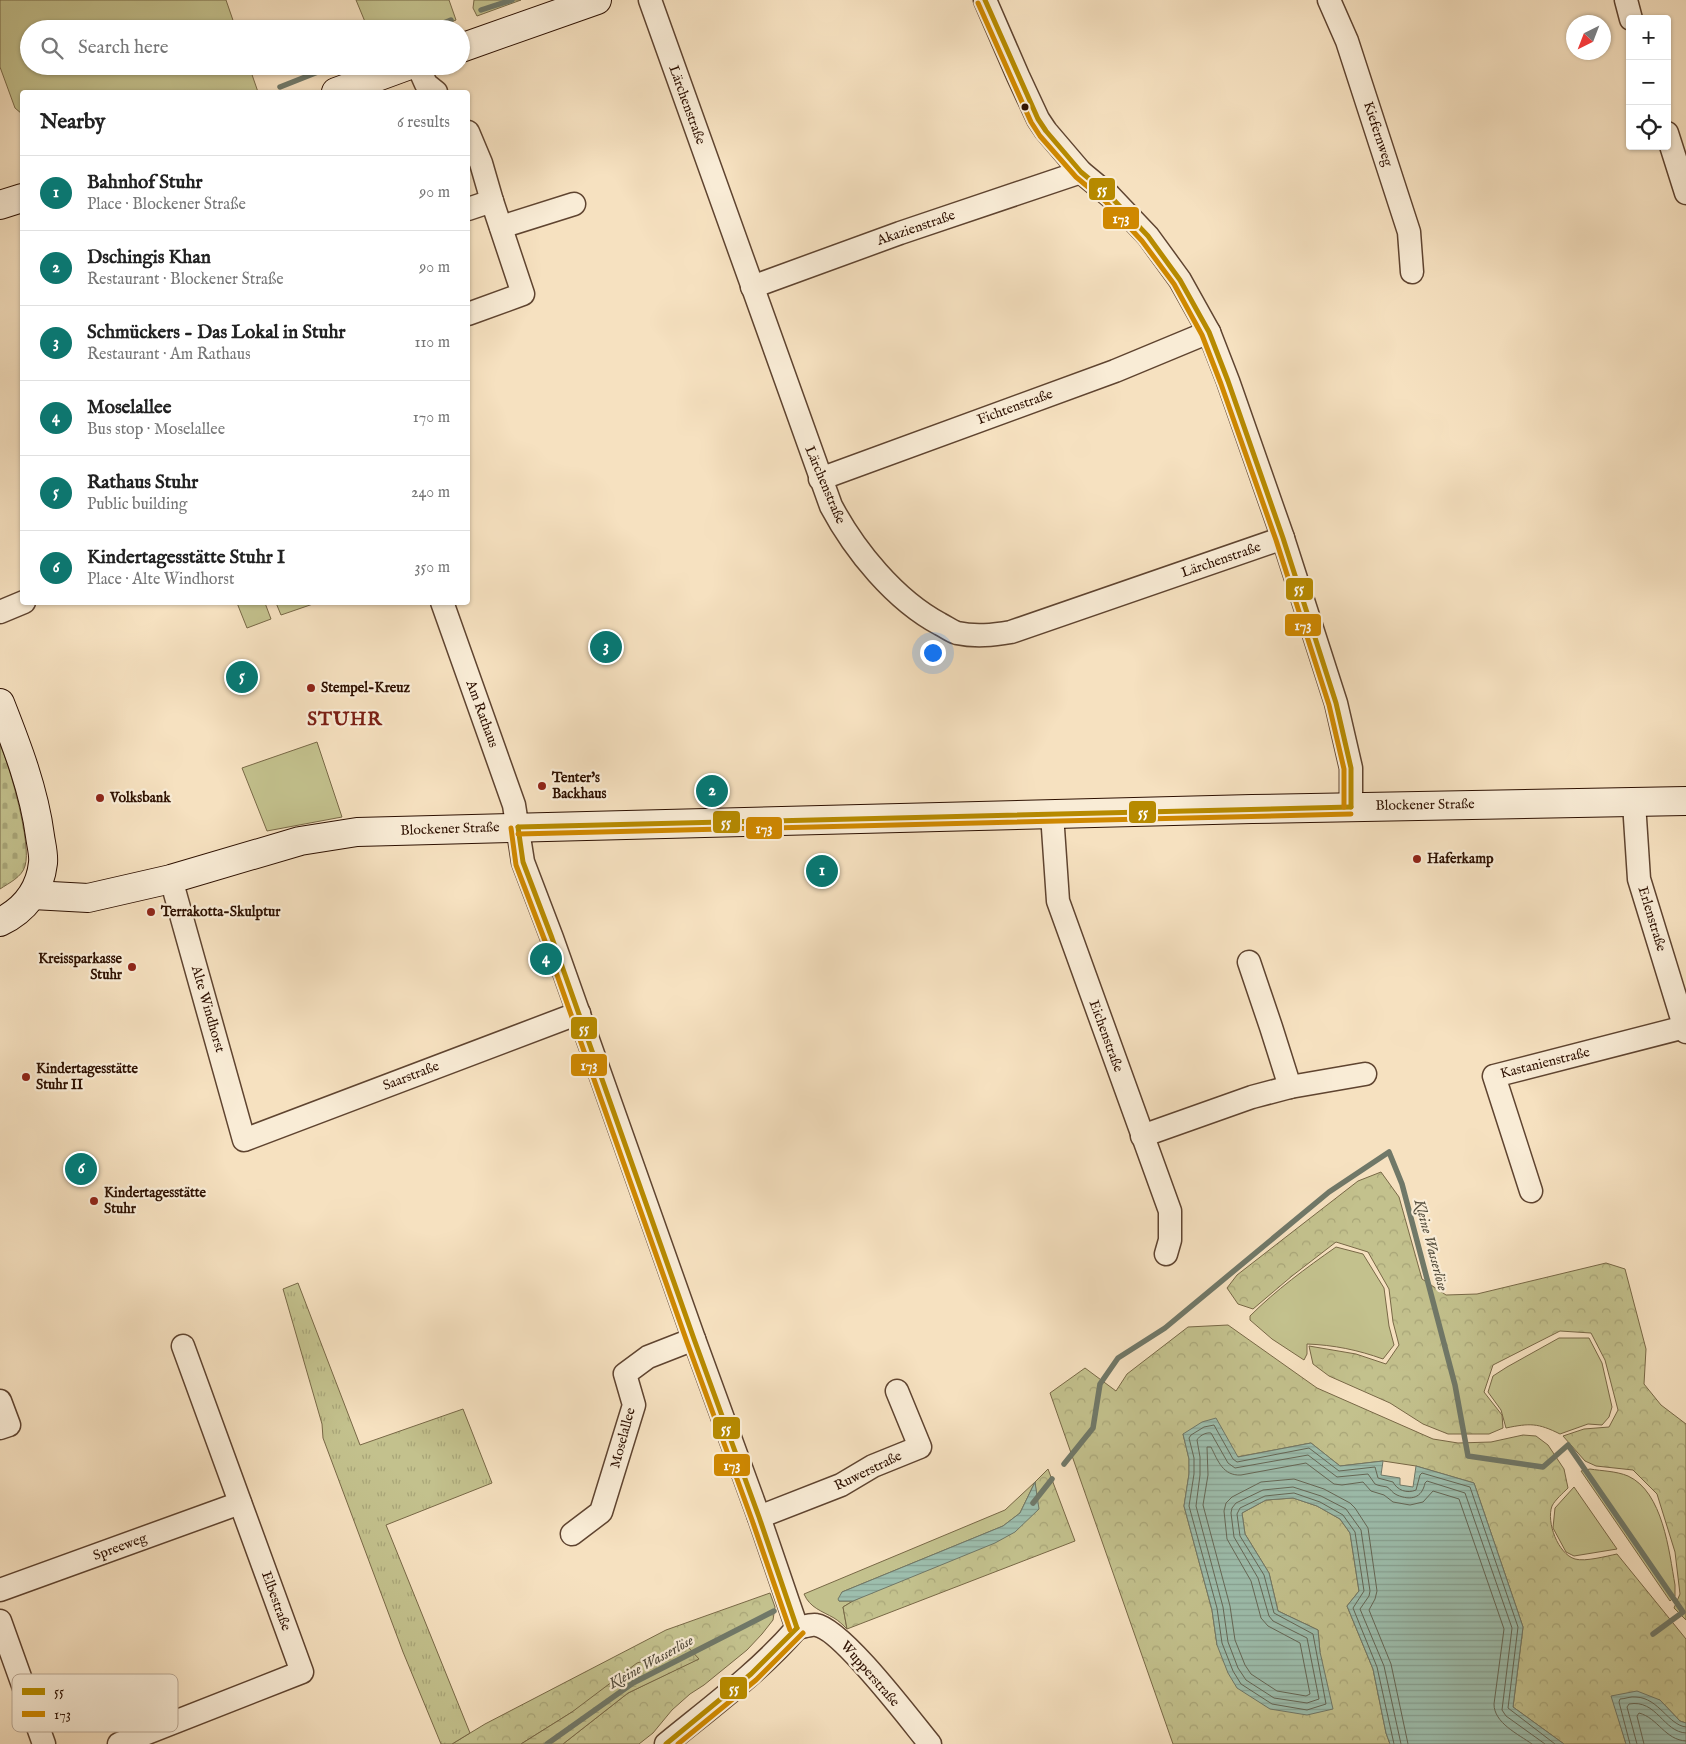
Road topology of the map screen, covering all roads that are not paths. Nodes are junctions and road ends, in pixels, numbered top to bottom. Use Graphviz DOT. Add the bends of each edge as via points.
graph roads {
  1 [pos="597,0"];
  2 [pos="650,0"];
  3 [pos="986,0"];
  4 [pos="1329,0"];
  5 [pos="1626,0"];
  6 [pos="1631,15"];
  7 [pos="470,45"];
  8 [pos="382,75"];
  9 [pos="422,75"];
  10 [pos="341,90"];
  11 [pos="434,90"];
  12 [pos="470,137"];
  13 [pos="1671,146"];
  14 [pos="1080,172"];
  15 [pos="1686,193"];
  16 [pos="20,199"];
  17 [pos="492,201"];
  18 [pos="574,204"];
  19 [pos="0,205"];
  20 [pos="470,208"];
  21 [pos="501,227"];
  22 [pos="1412,272"];
  23 [pos="752,287"];
  24 [pos="470,313"];
  25 [pos="1209,332"];
  26 [pos="820,479"];
  27 [pos="1283,538"];
  28 [pos="20,604"];
  29 [pos="443,605"];
  30 [pos="0,612"];
  31 [pos="0,703"];
  32 [pos="1686,801"];
  33 [pos="1634,802"];
  34 [pos="1351,807"];
  35 [pos="1052,814"];
  36 [pos="518,827"];
  37 [pos="171,879"];
  38 [pos="33,895"];
  39 [pos="0,922"];
  40 [pos="1248,962"];
  41 [pos="579,1013"];
  42 [pos="1685,1029"];
  43 [pos="1365,1074"];
  44 [pos="1290,1087"];
  45 [pos="1142,1136"];
  46 [pos="244,1140"];
  47 [pos="1531,1191"];
  48 [pos="1166,1254"];
  49 [pos="694,1339"];
  50 [pos="183,1346"];
  51 [pos="897,1391"];
  52 [pos="0,1401"];
  53 [pos="0,1428"];
  54 [pos="240,1503"];
  55 [pos="759,1517"];
  56 [pos="572,1534"];
  57 [pos="0,1590"];
  58 [pos="0,1622"];
  59 [pos="797,1628"];
  60 [pos="19,1674"];
  61 [pos="178,1721"];
  62 [pos="40,1732"];
  63 [pos="150,1732"];
  64 [pos="44,1744"];
  65 [pos="119,1744"];
  66 [pos="666,1744"];
  67 [pos="930,1744"];
  1 -- 7 [label="street"];
  2 -- 23 [label="street, Lärchenstraße"];
  3 -- 14 [label="street" via="1038,119"];
  4 -- 22 [label="street, Kiefernweg" via="1347,41 1409,232"];
  5 -- 6 [label="street"];
  8 -- 10 [label="street"];
  9 -- 11 [label="street"];
  12 -- 17 [label="street"];
  13 -- 15 [label="street"];
  14 -- 23 [label="street, Akazienstraße"];
  14 -- 25 [label="street" via="1110,196 1148,236 1180,280"];
  16 -- 19 [label="street"];
  17 -- 20 [label="street"];
  17 -- 21 [label="street"];
  18 -- 21 [label="street"];
  21 -- 24 [label="street" via="523,294"];
  23 -- 26 [label="street, Lärchenstraße"];
  25 -- 26 [label="street, Fichtenstraße" via="1115,371"];
  25 -- 27 [label="street"];
  26 -- 27 [label="street, Lärchenstraße" via="846,532 892,589 923,615 956,632 982,636 1011,632"];
  27 -- 34 [label="street" via="1336,703 1351,768"];
  28 -- 30 [label="street"];
  29 -- 36 [label="street, Am Rathaus" via="514,805"];
  31 -- 38 [label="street" via="38,820 44,861"];
  32 -- 33 [label="street, Blockener Straße"];
  33 -- 34 [label="street, Blockener Straße"];
  33 -- 42 [label="street, Erlenstraße" via="1639,879"];
  34 -- 35 [label="street, Blockener Straße"];
  35 -- 36 [label="street, Blockener Straße"];
  35 -- 45 [label="street, Eichenstraße" via="1058,901"];
  36 -- 37 [label="street, Blockener Straße" via="357,832 300,841"];
  36 -- 41 [label="street" via="523,862"];
  37 -- 38 [label="street, Blockener Straße" via="88,898"];
  37 -- 46 [label="street, Alte Windhorst"];
  38 -- 39 [label="street" via="17,912"];
  40 -- 44 [label="street"];
  41 -- 46 [label="street, Saarstraße"];
  41 -- 49 [label="street"];
  42 -- 47 [label="street, Kastanienstraße" via="1494,1076"];
  43 -- 44 [label="street"];
  44 -- 45 [label="street" via="1252,1096"];
  45 -- 48 [label="street, Eichenstraße" via="1170,1211 1170,1240"];
  49 -- 55 [label="street"];
  49 -- 56 [label="street, Moselallee" via="648,1357 625,1374 634,1405 601,1512"];
  50 -- 54 [label="street, Elbestraße"];
  51 -- 55 [label="street, Ruwerstraße" via="920,1447 873,1466 841,1485"];
  52 -- 53 [label="street" via="9,1425"];
  54 -- 57 [label="street, Spreeweg"];
  54 -- 61 [label="street, Elbestraße" via="302,1672"];
  55 -- 59 [label="street"];
  58 -- 60 [label="street"];
  59 -- 66 [label="street" via="756,1671"];
  59 -- 67 [label="street, Wupperstraße" via="816,1625 838,1637"];
  62 -- 64 [label="street"];
  63 -- 65 [label="street, Elbestraße"];
}
